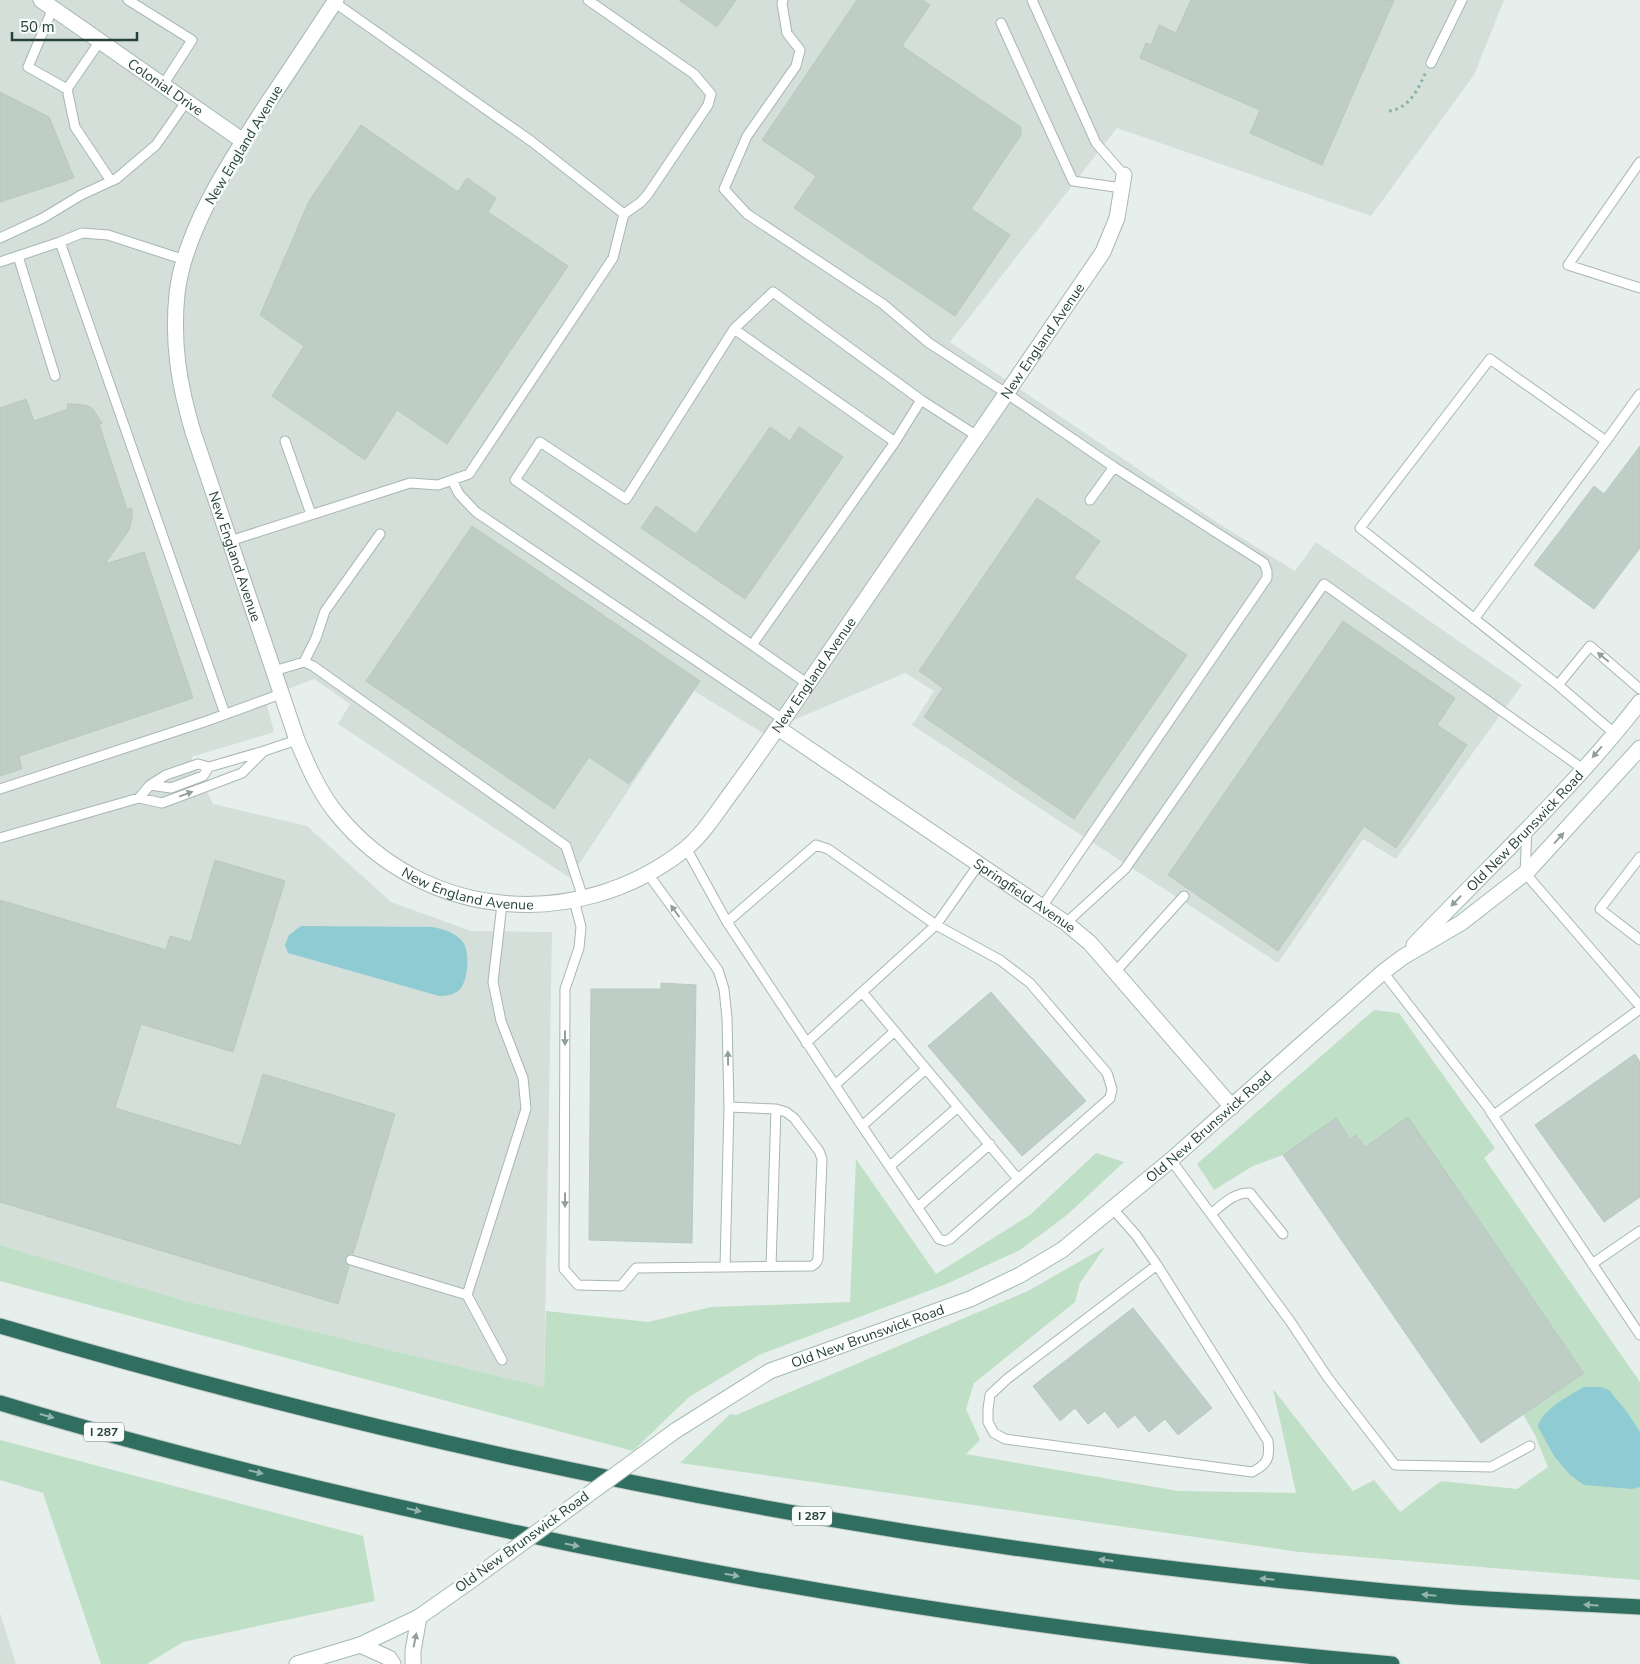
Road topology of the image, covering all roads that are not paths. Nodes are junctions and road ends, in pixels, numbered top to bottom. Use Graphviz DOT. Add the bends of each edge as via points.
graph roads {
  1 [pos="128,0"];
  2 [pos="588,0"];
  3 [pos="783,0"];
  4 [pos="1032,0"];
  5 [pos="1462,0"];
  6 [pos="335,1"];
  7 [pos="47,4"];
  8 [pos="1001,23"];
  9 [pos="100,40"];
  10 [pos="1431,63"];
  11 [pos="164,85"];
  12 [pos="67,89"];
  13 [pos="186,102"];
  14 [pos="243,141"];
  15 [pos="1640,162"];
  16 [pos="111,181"];
  17 [pos="1123,182"];
  18 [pos="624,214"];
  19 [pos="0,238"];
  20 [pos="60,242"];
  21 [pos="18,256"];
  22 [pos="185,260"];
  23 [pos="0,262"];
  24 [pos="1640,288"];
  25 [pos="734,329"];
  26 [pos="55,376"];
  27 [pos="1006,393"];
  28 [pos="1640,394"];
  29 [pos="921,400"];
  30 [pos="977,436"];
  31 [pos="285,441"];
  32 [pos="1606,441"];
  33 [pos="895,442"];
  34 [pos="1114,467"];
  35 [pos="452,480"];
  36 [pos="1090,500"];
  37 [pos="311,514"];
  38 [pos="380,534"];
  39 [pos="230,541"];
  40 [pos="1474,619"];
  41 [pos="752,645"];
  42 [pos="304,662"];
  43 [pos="274,672"];
  44 [pos="808,684"];
  45 [pos="1558,685"];
  46 [pos="1640,689"];
  47 [pos="281,694"];
  48 [pos="1640,702"];
  49 [pos="225,714"];
  50 [pos="781,724"];
  51 [pos="1614,733"];
  52 [pos="297,740"];
  53 [pos="264,751"];
  54 [pos="1638,754"];
  55 [pos="209,767"];
  56 [pos="1583,768"];
  57 [pos="150,785"];
  58 [pos="0,789"];
  59 [pos="139,798"];
  60 [pos="1527,830"];
  61 [pos="0,838"];
  62 [pos="686,848"];
  63 [pos="1640,857"];
  64 [pos="979,864"];
  65 [pos="1525,873"];
  66 [pos="648,874"];
  67 [pos="1184,896"];
  68 [pos="578,899"];
  69 [pos="502,904"];
  70 [pos="1042,907"];
  71 [pos="727,922"];
  72 [pos="1066,924"];
  73 [pos="936,925"];
  74 [pos="1640,940"];
  75 [pos="1403,956"];
  76 [pos="1116,971"];
  77 [pos="1383,972"];
  78 [pos="862,992"];
  79 [pos="1640,1007"];
  80 [pos="895,1032"];
  81 [pos="806,1043"];
  82 [pos="926,1069"];
  83 [pos="835,1085"];
  84 [pos="729,1107"];
  85 [pos="958,1107"];
  86 [pos="1232,1107"];
  87 [pos="1487,1107"];
  88 [pos="776,1109"];
  89 [pos="862,1126"];
  90 [pos="990,1144"];
  91 [pos="1171,1160"];
  92 [pos="890,1166"];
  93 [pos="1018,1178"];
  94 [pos="918,1207"];
  95 [pos="1113,1209"];
  96 [pos="1211,1214"];
  97 [pos="1640,1231"];
  98 [pos="1283,1234"];
  99 [pos="351,1260"];
  100 [pos="1592,1264"];
  101 [pos="1157,1265"];
  102 [pos="772,1266"];
  103 [pos="725,1267"];
  104 [pos="467,1295"];
  105 [pos="0,1326"];
  106 [pos="1640,1335"];
  107 [pos="502,1360"];
  108 [pos="0,1403"];
  109 [pos="1530,1446"];
  110 [pos="1640,1607"];
  111 [pos="419,1617"];
  112 [pos="360,1645"];
  113 [pos="297,1664"];
  114 [pos="393,1664"];
  115 [pos="414,1664"];
  116 [pos="1392,1664"];
  1 -- 11 [label="lane" via="192,40"];
  2 -- 18 [label="lane" via="694,74 711,94 708,105 648,194"];
  3 -- 27 [label="lane" via="787,33 800,50 796,66 747,136 724,189 747,214 884,304 929,343"];
  4 -- 17 [label="lane" via="1096,143"];
  5 -- 10 [label="lane"];
  6 -- 14 [label="street, New England Avenue"];
  6 -- 18 [label="lane" via="531,141"];
  7 -- 9 [label="street, Colonial Drive"];
  7 -- 12 [label="lane" via="28,67"];
  8 -- 17 [label="lane" via="1073,181"];
  9 -- 11 [label="street, Colonial Drive"];
  9 -- 12 [label="lane"];
  11 -- 13 [label="street, Colonial Drive"];
  12 -- 16 [label="lane" via="75,127"];
  13 -- 14 [label="street, Colonial Drive"];
  13 -- 16 [label="lane" via="156,145"];
  14 -- 22 [label="street, New England Avenue" via="217,185"];
  15 -- 24 [label="lane" via="1568,265"];
  16 -- 19 [label="lane"];
  17 -- 27 [label="street, New England Avenue" via="1116,218 1104,252"];
  18 -- 35 [label="lane" via="608,266 469,474"];
  20 -- 21 [label="lane"];
  20 -- 22 [label="lane" via="82,233 108,235"];
  20 -- 49 [label="lane"];
  21 -- 23 [label="lane"];
  21 -- 26 [label="lane"];
  22 -- 39 [label="street, New England Avenue" via="175,326 178,369 193,432"];
  25 -- 29 [label="lane" via="773,292"];
  25 -- 33 [label="lane"];
  25 -- 41 [label="lane" via="626,499 540,442 515,480"];
  27 -- 30 [label="street, New England Avenue"];
  27 -- 34 [label="lane"];
  28 -- 32 [label="lane"];
  29 -- 30 [label="lane"];
  29 -- 33 [label="lane"];
  30 -- 44 [label="street, New England Avenue"];
  31 -- 37 [label="lane"];
  32 -- 40 [label="lane"];
  32 -- 40 [label="lane" via="1490,359 1360,528"];
  33 -- 41 [label="lane"];
  34 -- 36 [label="lane"];
  34 -- 70 [label="lane" via="1264,563 1267,578"];
  35 -- 37 [label="lane" via="438,484 410,483"];
  35 -- 50 [label="lane" via="459,494 476,512"];
  37 -- 39 [label="lane"];
  38 -- 42 [label="lane" via="325,611"];
  39 -- 43 [label="street, New England Avenue"];
  40 -- 45 [label="lane"];
  41 -- 44 [label="lane"];
  42 -- 43 [label="lane"];
  42 -- 68 [label="lane" via="566,846"];
  43 -- 47 [label="street, New England Avenue"];
  44 -- 50 [label="street, New England Avenue"];
  46 -- 45 [label="lane, one-way" via="1590,646"];
  45 -- 51 [label="lane"];
  47 -- 49 [label="lane"];
  47 -- 52 [label="street, New England Avenue"];
  48 -- 51 [label="street, Old New Brunswick Road"];
  49 -- 58 [label="lane"];
  50 -- 62 [label="street, New England Avenue" via="704,830"];
  50 -- 64 [label="street, Springfield Avenue"];
  51 -- 56 [label="street, Old New Brunswick Road, one-way"];
  52 -- 53 [label="lane"];
  52 -- 69 [label="street, New England Avenue" via="314,780 338,815 394,866 448,892"];
  53 -- 55 [label="lane"];
  59 -- 53 [label="lane, one-way" via="162,803 205,787 242,773"];
  65 -- 54 [label="street, Old New Brunswick Road, one-way"];
  55 -- 57 [label="lane" via="198,764 166,775"];
  55 -- 57 [label="lane" via="202,776 171,788"];
  56 -- 60 [label="street, Old New Brunswick Road"];
  56 -- 72 [label="lane" via="1324,584 1125,869"];
  57 -- 59 [label="lane"];
  59 -- 61 [label="lane"];
  60 -- 65 [label="lane"];
  60 -- 75 [label="street, Old New Brunswick Road, one-way"];
  62 -- 66 [label="street, New England Avenue"];
  62 -- 71 [label="lane"];
  63 -- 74 [label="lane" via="1600,909"];
  64 -- 70 [label="street, Springfield Avenue"];
  64 -- 73 [label="lane"];
  65 -- 75 [label="street, Old New Brunswick Road" via="1461,923"];
  65 -- 79 [label="lane"];
  66 -- 68 [label="street, New England Avenue" via="626,885"];
  84 -- 66 [label="lane, one-way" via="727,1018 718,970"];
  67 -- 76 [label="lane"];
  68 -- 69 [label="street, New England Avenue" via="545,905"];
  68 -- 103 [label="lane, one-way" via="579,948 566,989 564,1269 578,1285 621,1286 636,1268"];
  69 -- 104 [label="lane" via="493,982 501,1022 523,1078 526,1109"];
  70 -- 72 [label="street, Springfield Avenue"];
  71 -- 73 [label="lane" via="816,845 828,849"];
  71 -- 81 [label="lane"];
  72 -- 76 [label="street, Springfield Avenue" via="1090,943"];
  73 -- 78 [label="lane"];
  73 -- 93 [label="lane" via="1000,960 1030,983 1107,1072 1112,1089 1110,1098"];
  75 -- 77 [label="street, Old New Brunswick Road"];
  76 -- 86 [label="street, Springfield Avenue"];
  77 -- 86 [label="street, Old New Brunswick Road"];
  77 -- 87 [label="lane"];
  78 -- 80 [label="lane"];
  78 -- 81 [label="lane"];
  79 -- 87 [label="lane" via="1494,1116"];
  80 -- 82 [label="lane"];
  80 -- 83 [label="lane"];
  81 -- 83 [label="lane"];
  82 -- 85 [label="lane"];
  82 -- 89 [label="lane"];
  83 -- 89 [label="lane"];
  84 -- 88 [label="lane"];
  84 -- 103 [label="lane"];
  85 -- 90 [label="lane"];
  85 -- 92 [label="lane"];
  86 -- 91 [label="street, Old New Brunswick Road"];
  87 -- 100 [label="lane"];
  88 -- 102 [label="lane"];
  88 -- 102 [label="lane" via="794,1118 822,1159 818,1259 812,1266"];
  89 -- 92 [label="lane"];
  90 -- 93 [label="lane"];
  90 -- 94 [label="lane"];
  91 -- 95 [label="street, Old New Brunswick Road"];
  91 -- 96 [label="lane"];
  92 -- 94 [label="lane"];
  93 -- 94 [label="lane" via="945,1241 940,1239"];
  95 -- 101 [label="lane"];
  95 -- 111 [label="street, Old New Brunswick Road, bridge" via="1062,1250 970,1299 770,1371 675,1431"];
  96 -- 98 [label="lane" via="1234,1196 1250,1193"];
  96 -- 109 [label="lane" via="1328,1378 1395,1465 1491,1467"];
  97 -- 100 [label="lane"];
  99 -- 104 [label="lane"];
  100 -- 106 [label="lane"];
  101 -- 101 [label="lane" via="1268,1440 1268,1458 1262,1467 1252,1472 1005,1439 994,1433 988,1422 990,1396 1007,1379"];
  102 -- 103 [label="lane"];
  104 -- 107 [label="lane"];
  110 -- 105 [label="highway, I 287, one-way" via="1454,1597 1190,1571 1038,1552 753,1506 573,1471 293,1406"];
  108 -- 116 [label="highway, I 287, one-way" via="340,1493 673,1565 1037,1625"];
  111 -- 112 [label="street, Old New Brunswick Road"];
  115 -- 111 [label="street, one-way" via="412,1651"];
  112 -- 113 [label="street, Old New Brunswick Road"];
  112 -- 114 [label="street" via="389,1658"];
}
